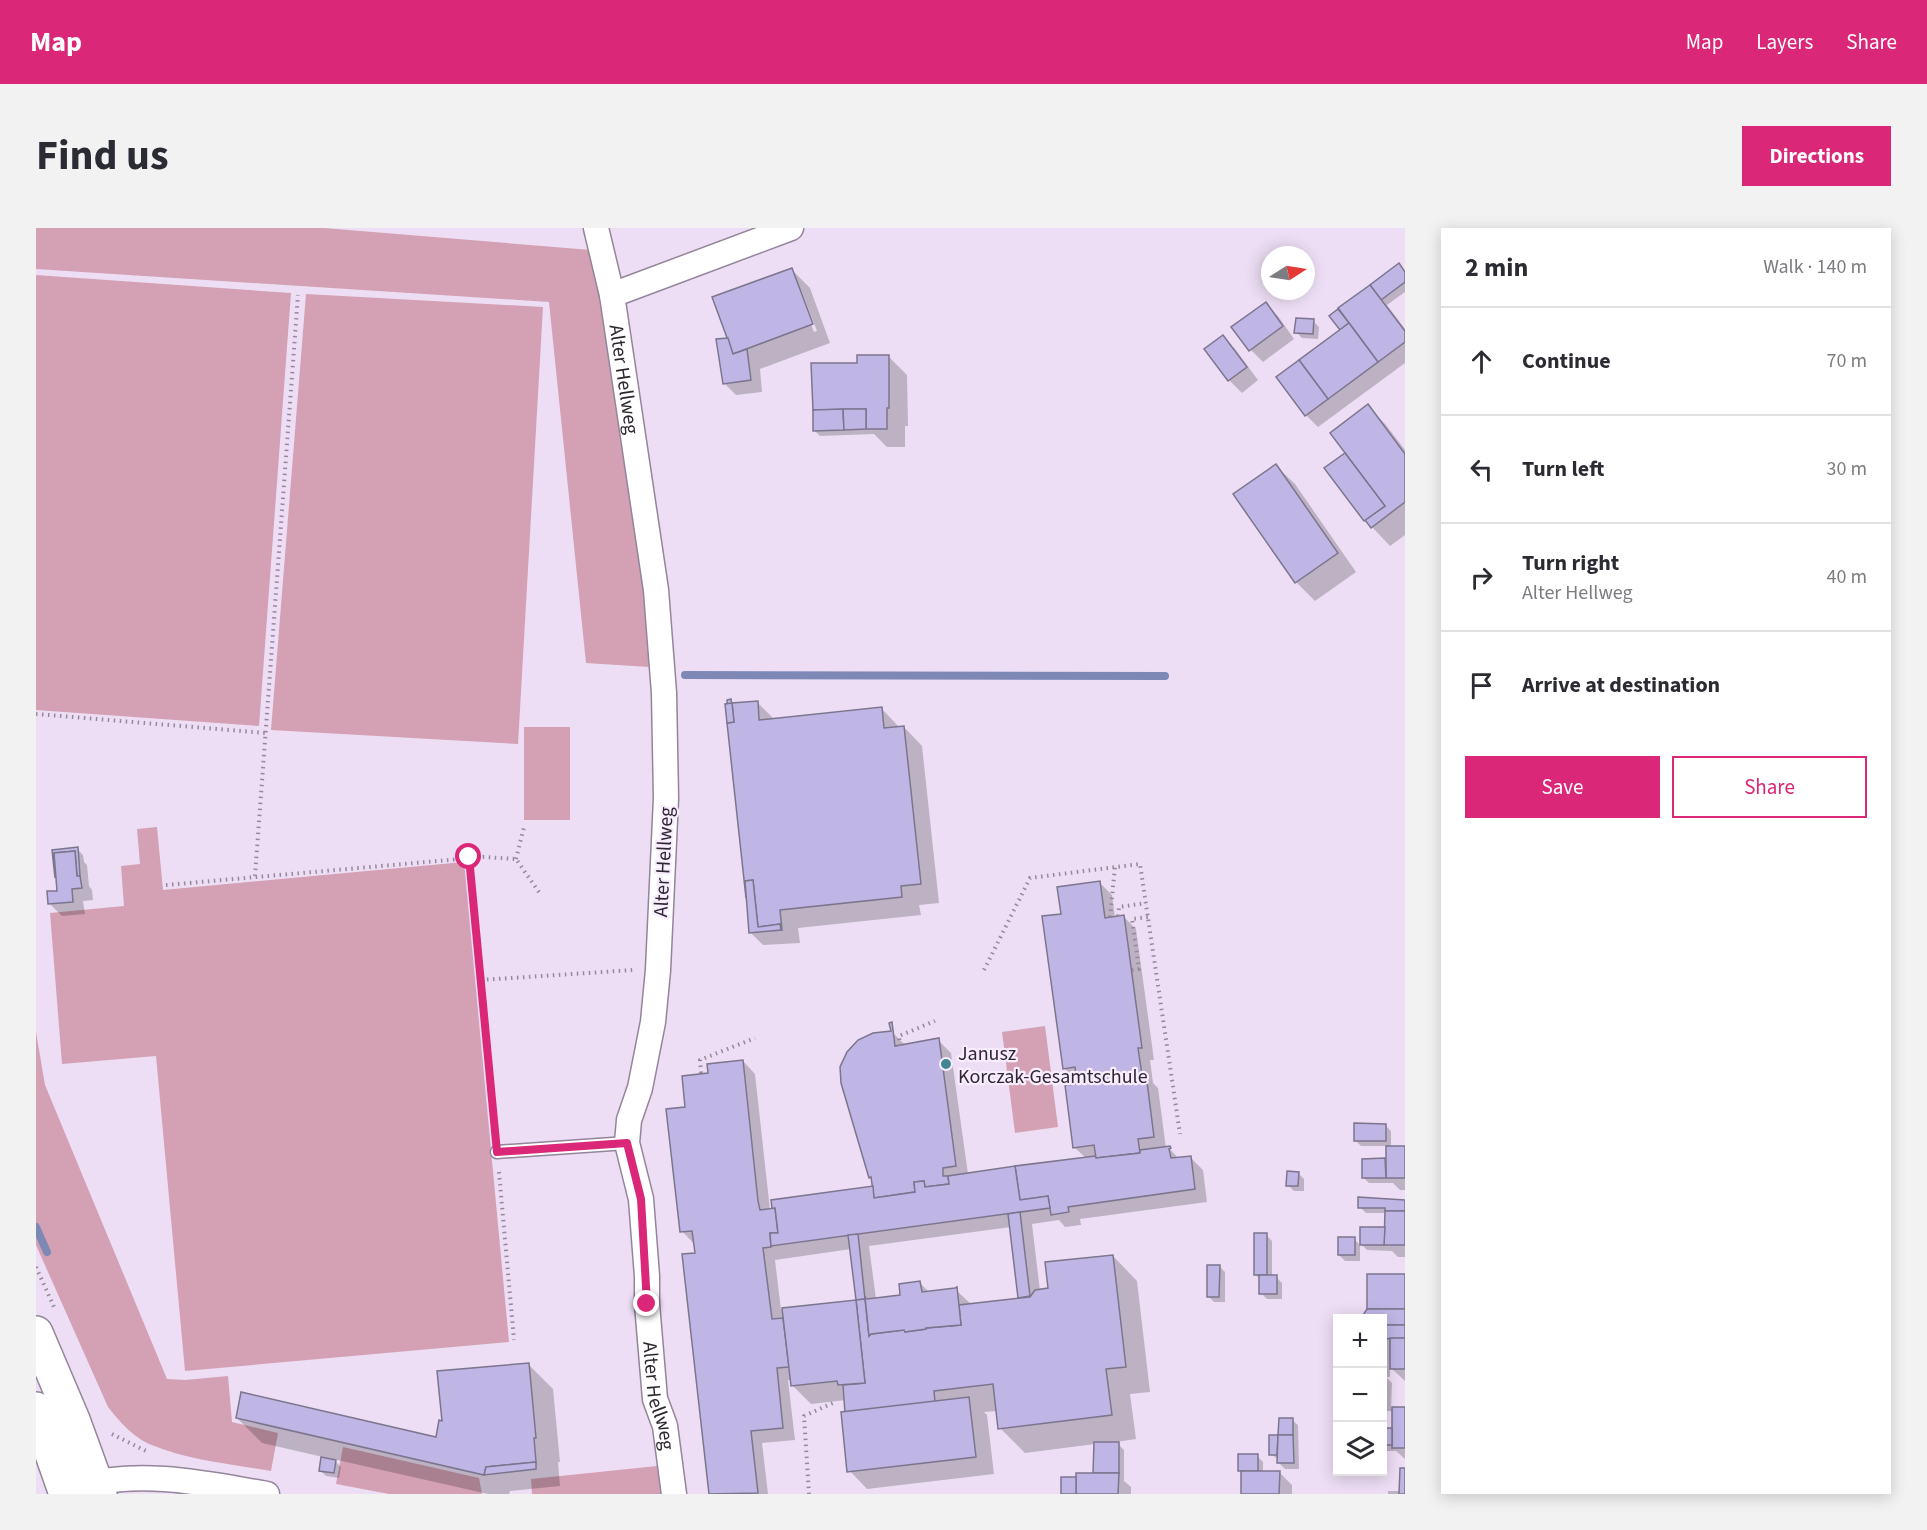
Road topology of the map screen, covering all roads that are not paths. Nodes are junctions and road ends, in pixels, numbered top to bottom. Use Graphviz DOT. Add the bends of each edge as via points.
graph roads {
  1 [pos="596,228"];
  2 [pos="791,228"];
  3 [pos="612,295"];
  4 [pos="627,1143"];
  5 [pos="497,1152"];
  6 [pos="36,1333"];
  7 [pos="36,1409"];
  8 [pos="98,1488"];
  9 [pos="63,1493"];
  10 [pos="267,1494"];
  11 [pos="674,1494"];
  1 -- 3 [label="street, Alter Hellweg"];
  2 -- 3 [label="street"];
  3 -- 4 [label="street, Alter Hellweg" via="657,590 666,798 653,1022"];
  4 -- 5 [label="lane"];
  4 -- 11 [label="street, Alter Hellweg" via="641,1199 655,1399 665,1426"];
  6 -- 8 [label="main road"];
  7 -- 9 [label="main road"];
  8 -- 9 [label="street"];
  8 -- 10 [label="street" via="124,1478 161,1478"];
}
